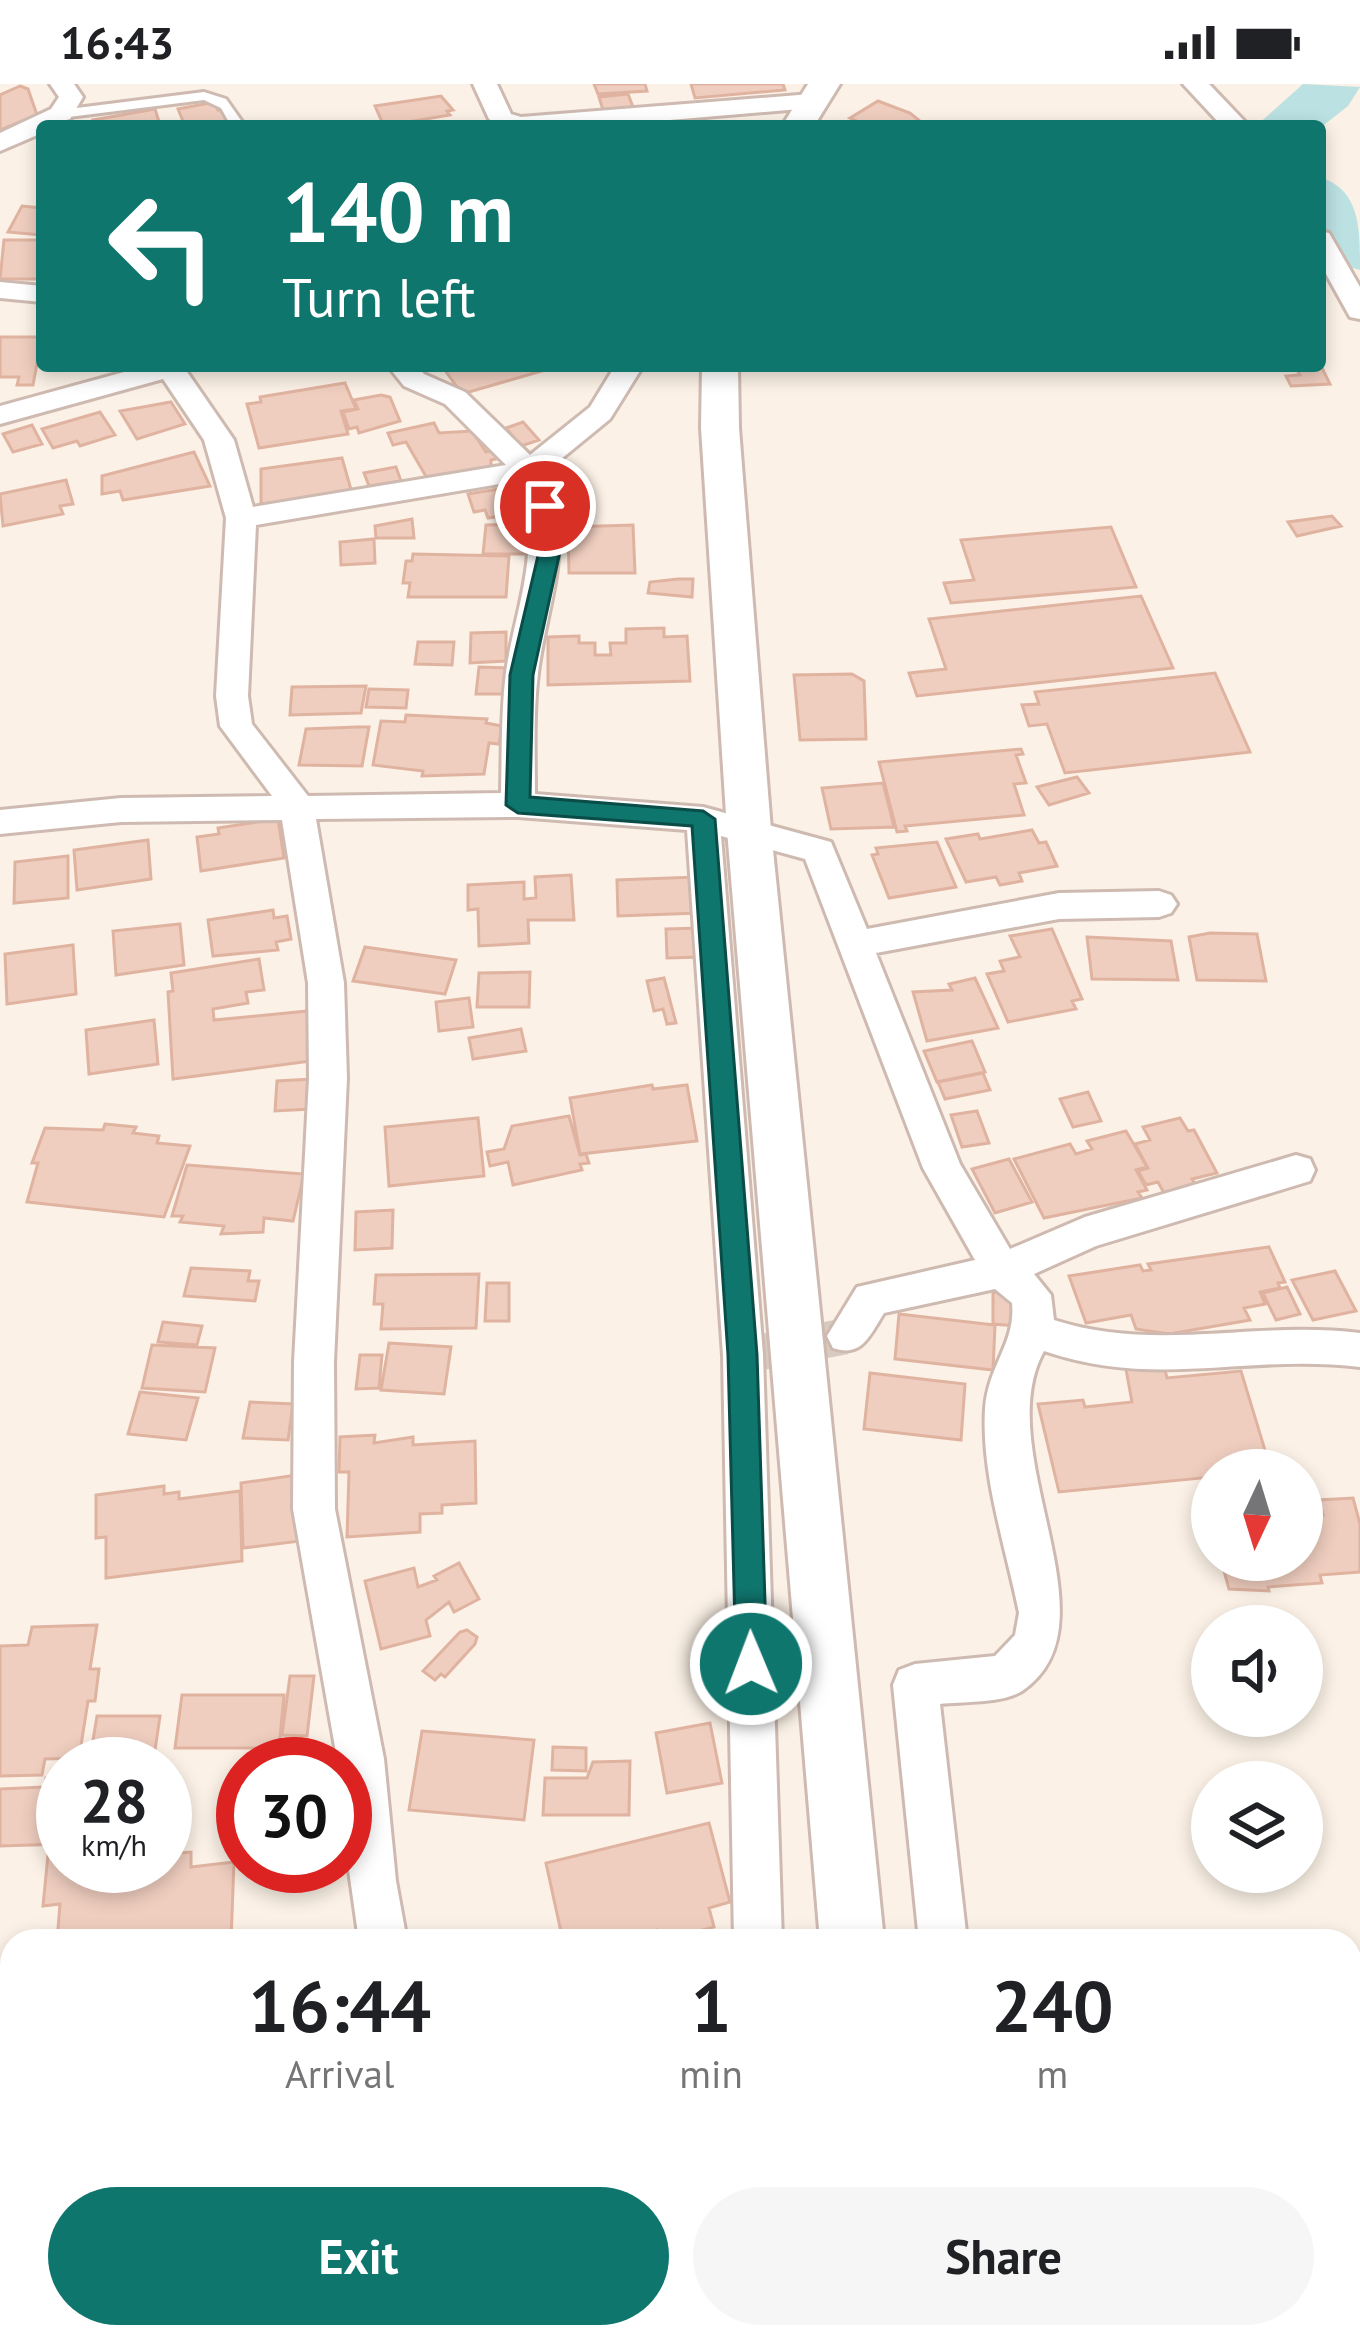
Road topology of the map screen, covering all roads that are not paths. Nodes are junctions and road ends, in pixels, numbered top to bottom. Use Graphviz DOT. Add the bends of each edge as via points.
graph roads {
  1 [pos="62,84"];
  2 [pos="485,84"];
  3 [pos="1195,84"];
  4 [pos="811,104"];
  5 [pos="61,114"];
  6 [pos="48,120"];
  7 [pos="234,120"];
  8 [pos="506,120"];
  9 [pos="589,120"];
  10 [pos="1231,120"];
  11 [pos="36,126"];
  12 [pos="0,143"];
  13 [pos="1326,250"];
  14 [pos="0,290"];
  15 [pos="36,293"];
  16 [pos="1360,311"];
  17 [pos="152,372"];
  18 [pos="173,372"];
  19 [pos="407,372"];
  20 [pos="627,372"];
  21 [pos="720,372"];
  22 [pos="0,415"];
  23 [pos="528,470"];
  24 [pos="241,518"];
  25 [pos="296,804"];
  26 [pos="518,805"];
  27 [pos="0,822"];
  28 [pos="726,825"];
  29 [pos="1160,904"];
  30 [pos="855,944"];
  31 [pos="1297,1170"];
  32 [pos="1002,1271"];
  33 [pos="1035,1330"];
  34 [pos="847,1336"];
  35 [pos="1360,1350"];
  36 [pos="381,1929"];
  37 [pos="758,1929"];
  38 [pos="851,1929"];
  39 [pos="942,1929"];
  1 -- 5 [label="street" via="71,97"];
  2 -- 8 [label="street"];
  3 -- 10 [label="street"];
  4 -- 9 [label="street"];
  5 -- 6 [label="street"];
  5 -- 7 [label="lane" via="218,97"];
  11 -- 12 [label="street"];
  13 -- 16 [label="street"];
  14 -- 15 [label="street"];
  17 -- 22 [label="street"];
  18 -- 24 [label="street" via="219,440"];
  19 -- 23 [label="street" via="455,398"];
  20 -- 23 [label="street" via="620,392 580,436"];
  21 -- 28 [label="street"];
  23 -- 24 [label="street"];
  23 -- 26 [label="street" via="545,506 550,547 522,675"];
  24 -- 25 [label="street" via="236,726"];
  25 -- 26 [label="street"];
  25 -- 27 [label="street"];
  25 -- 36 [label="street" via="326,982 314,1509 361,1759"];
  26 -- 28 [label="street"];
  28 -- 30 [label="street" via="819,851"];
  28 -- 37 [label="street" via="750,1354"];
  28 -- 38 [label="street"];
  29 -- 30 [label="street" via="1059,906"];
  30 -- 32 [label="street" via="942,1168"];
  31 -- 32 [label="street" via="1085,1233"];
  32 -- 33 [label="street" via="1031,1295"];
  32 -- 34 [label="street" via="871,1299"];
  33 -- 35 [label="street" via="1138,1355 1320,1342"];
  33 -- 39 [label="street" via="1012,1370 1006,1410 1041,1612 1036,1644 1006,1676 915,1685"];
}
